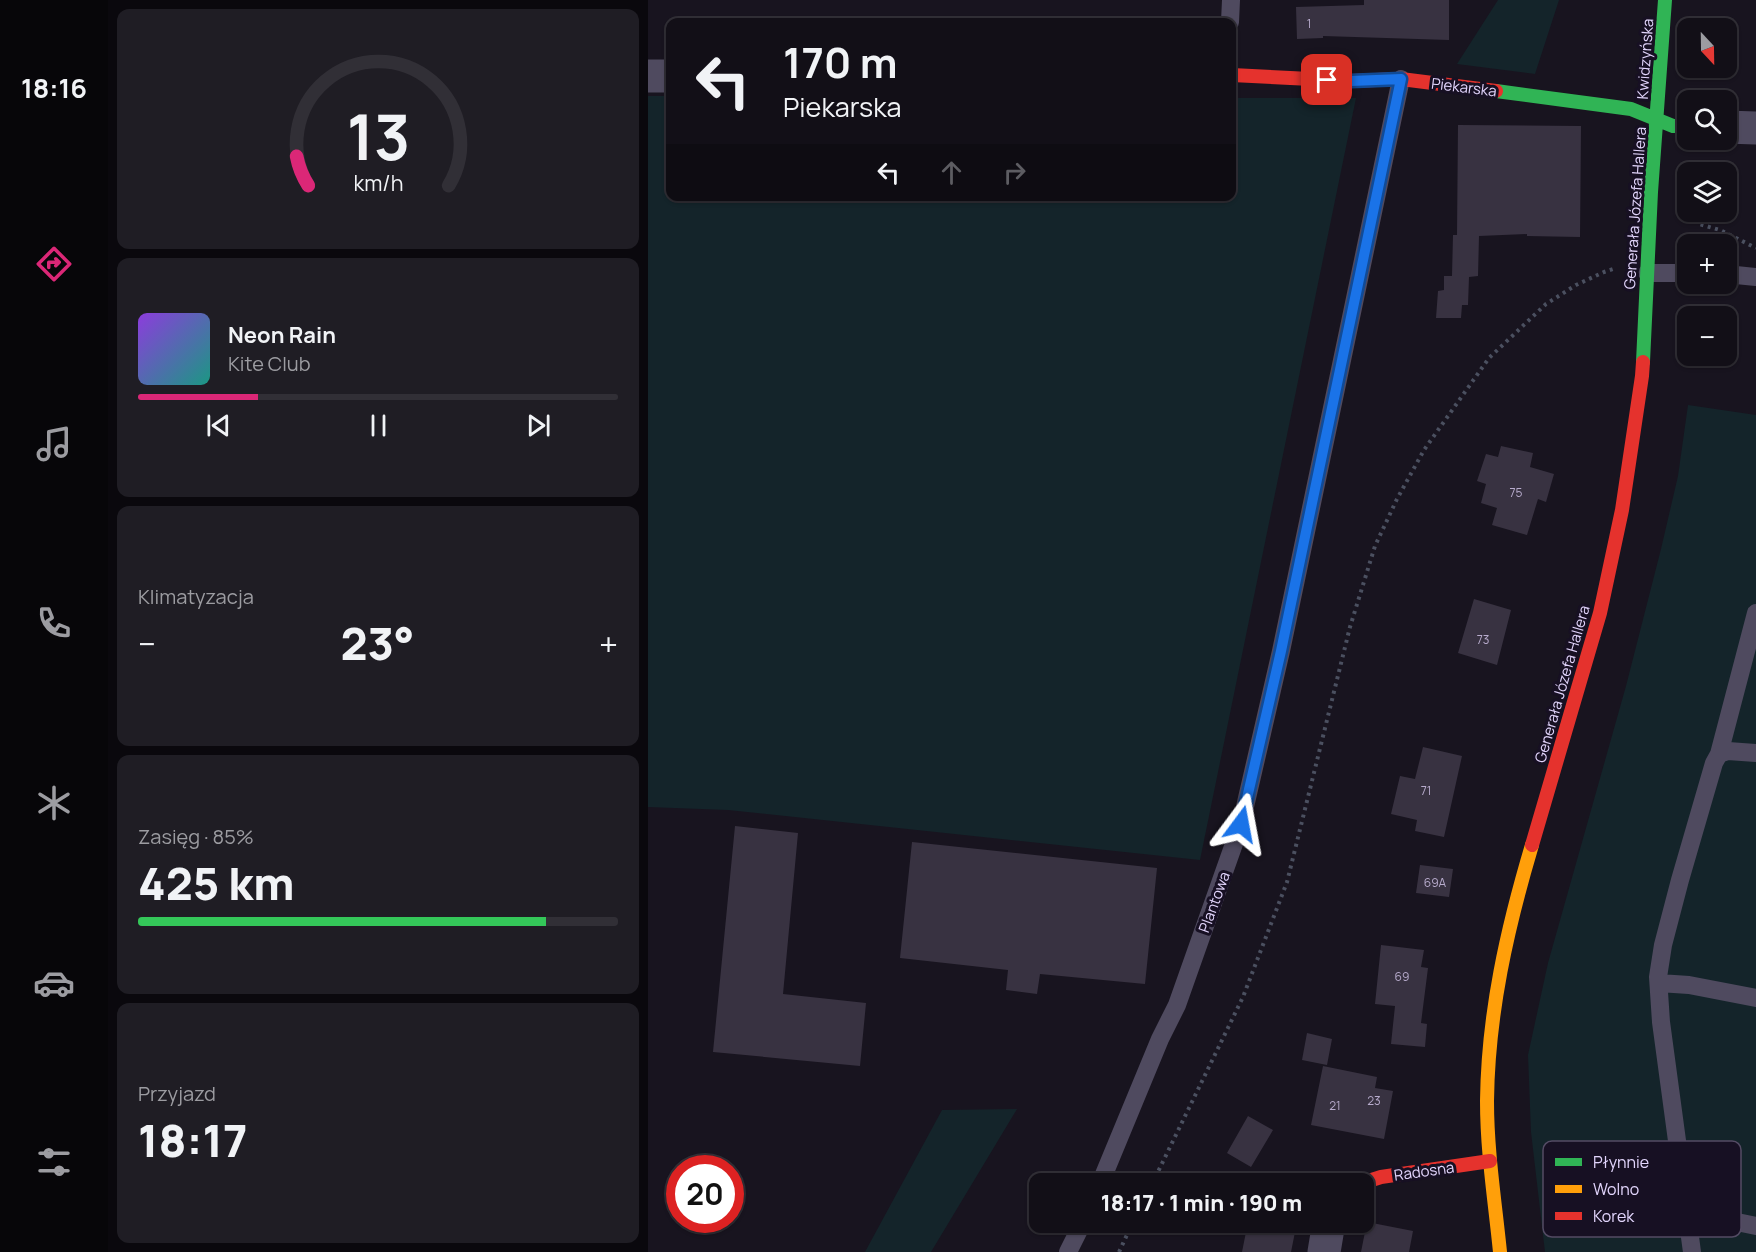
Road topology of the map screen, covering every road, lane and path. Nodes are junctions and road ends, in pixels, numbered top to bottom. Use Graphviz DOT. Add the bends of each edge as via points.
graph roads {
  1 [pos="1231,0"];
  2 [pos="1665,0"];
  3 [pos="1230,18"];
  4 [pos="1236,75"];
  5 [pos="648,76"];
  6 [pos="666,76"];
  7 [pos="1401,79"];
  8 [pos="1657,120"];
  9 [pos="1677,126"];
  10 [pos="1737,127"];
  11 [pos="1756,128"];
  12 [pos="1698,222"];
  13 [pos="1756,248"];
  14 [pos="1623,266"];
  15 [pos="1647,273"];
  16 [pos="1677,273"];
  17 [pos="1737,275"];
  18 [pos="1756,277"];
  19 [pos="1756,613"];
  20 [pos="1756,753"];
  21 [pos="1719,754"];
  22 [pos="1659,983"];
  23 [pos="1756,998"];
  24 [pos="1677,1141"];
  25 [pos="1490,1161"];
  26 [pos="1105,1173"];
  27 [pos="1157,1173"];
  28 [pos="1374,1179"];
  29 [pos="1741,1223"];
  30 [pos="1756,1226"];
  31 [pos="1078,1233"];
  32 [pos="1128,1233"];
  33 [pos="1327,1233"];
  34 [pos="1690,1237"];
  35 [pos="1068,1252"];
  36 [pos="1119,1252"];
  37 [pos="1324,1252"];
  38 [pos="1500,1252"];
  39 [pos="1692,1252"];
  1 -- 3 [label="lane"];
  2 -- 8 [label="street, Kwidzyńska"];
  4 -- 7 [label="street, Piekarska" via="1351,81"];
  5 -- 6 [label="street"];
  7 -- 8 [label="street, Piekarska" via="1631,109"];
  7 -- 26 [label="lane, Plantowa" via="1241,824 1177,1005"];
  8 -- 9 [label="street, Piekarska"];
  8 -- 15 [label="street, Generała Józefa Hallera"];
  10 -- 11 [label="street"];
  12 -- 13 [label="path"];
  14 -- 27 [label="path" via="1576,285 1546,304 1489,358 1424,450 1397,499 1375,546 1350,627 1287,882 1242,997"];
  15 -- 16 [label="lane"];
  15 -- 25 [label="street, Generała Józefa Hallera" via="1642,376 1622,510 1599,613 1505,946 1495,1000 1487,1103"];
  17 -- 18 [label="lane"];
  19 -- 21 [label="lane"];
  20 -- 21 [label="lane" via="1728,750"];
  21 -- 22 [label="lane" via="1680,880"];
  22 -- 23 [label="lane"];
  22 -- 24 [label="lane"];
  25 -- 28 [label="street, Radosna"];
  25 -- 38 [label="street, Generała Józefa Hallera"];
  29 -- 30 [label="lane"];
  31 -- 35 [label="lane"];
  32 -- 36 [label="path"];
  33 -- 37 [label="street"];
  34 -- 39 [label="lane"];
}
